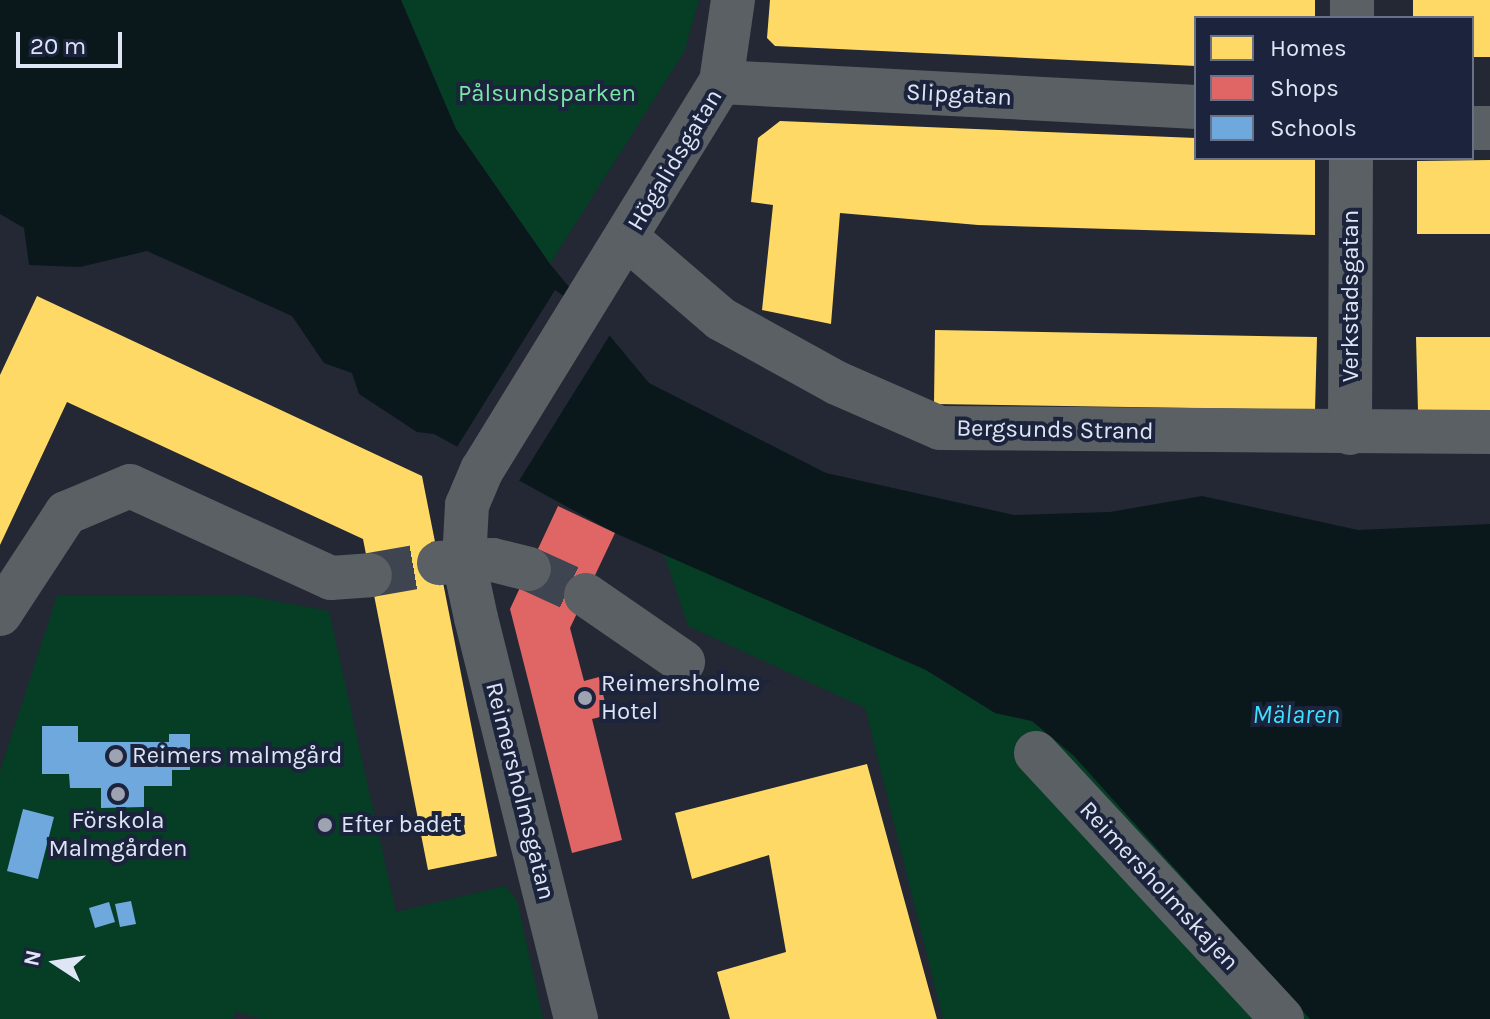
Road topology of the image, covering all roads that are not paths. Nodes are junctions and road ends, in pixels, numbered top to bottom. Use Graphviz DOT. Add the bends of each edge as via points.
graph roads {
  1 [pos="733,0"];
  2 [pos="721,82"];
  3 [pos="1194,107"];
  4 [pos="1351,160"];
  5 [pos="628,239"];
  6 [pos="1490,432"];
  7 [pos="1350,433"];
  8 [pos="482,470"];
  9 [pos="452,562"];
  10 [pos="529,569"];
  11 [pos="370,575"];
  12 [pos="586,595"];
  13 [pos="0,614"];
  14 [pos="683,662"];
  15 [pos="1036,753"];
  16 [pos="576,1019"];
  17 [pos="1282,1019"];
  1 -- 2 [label="street, Högalidsgatan"];
  2 -- 3 [label="street, Slipgatan"];
  2 -- 5 [label="street, Högalidsgatan"];
  4 -- 7 [label="street, Verkstadsgatan"];
  5 -- 7 [label="street, Bergsunds Strand" via="721,319 837,383 940,428"];
  5 -- 8 [label="street, Högalidsgatan"];
  6 -- 7 [label="street, Bergsunds Strand"];
  8 -- 9 [label="street, Reimersholmsgatan"];
  9 -- 10 [label="street" via="510,562"];
  9 -- 16 [label="street, Reimersholmsgatan"];
  11 -- 13 [label="street" via="331,578 130,486 66,513"];
  12 -- 14 [label="street"];
  15 -- 17 [label="street, Reimersholmskajen"];
}
